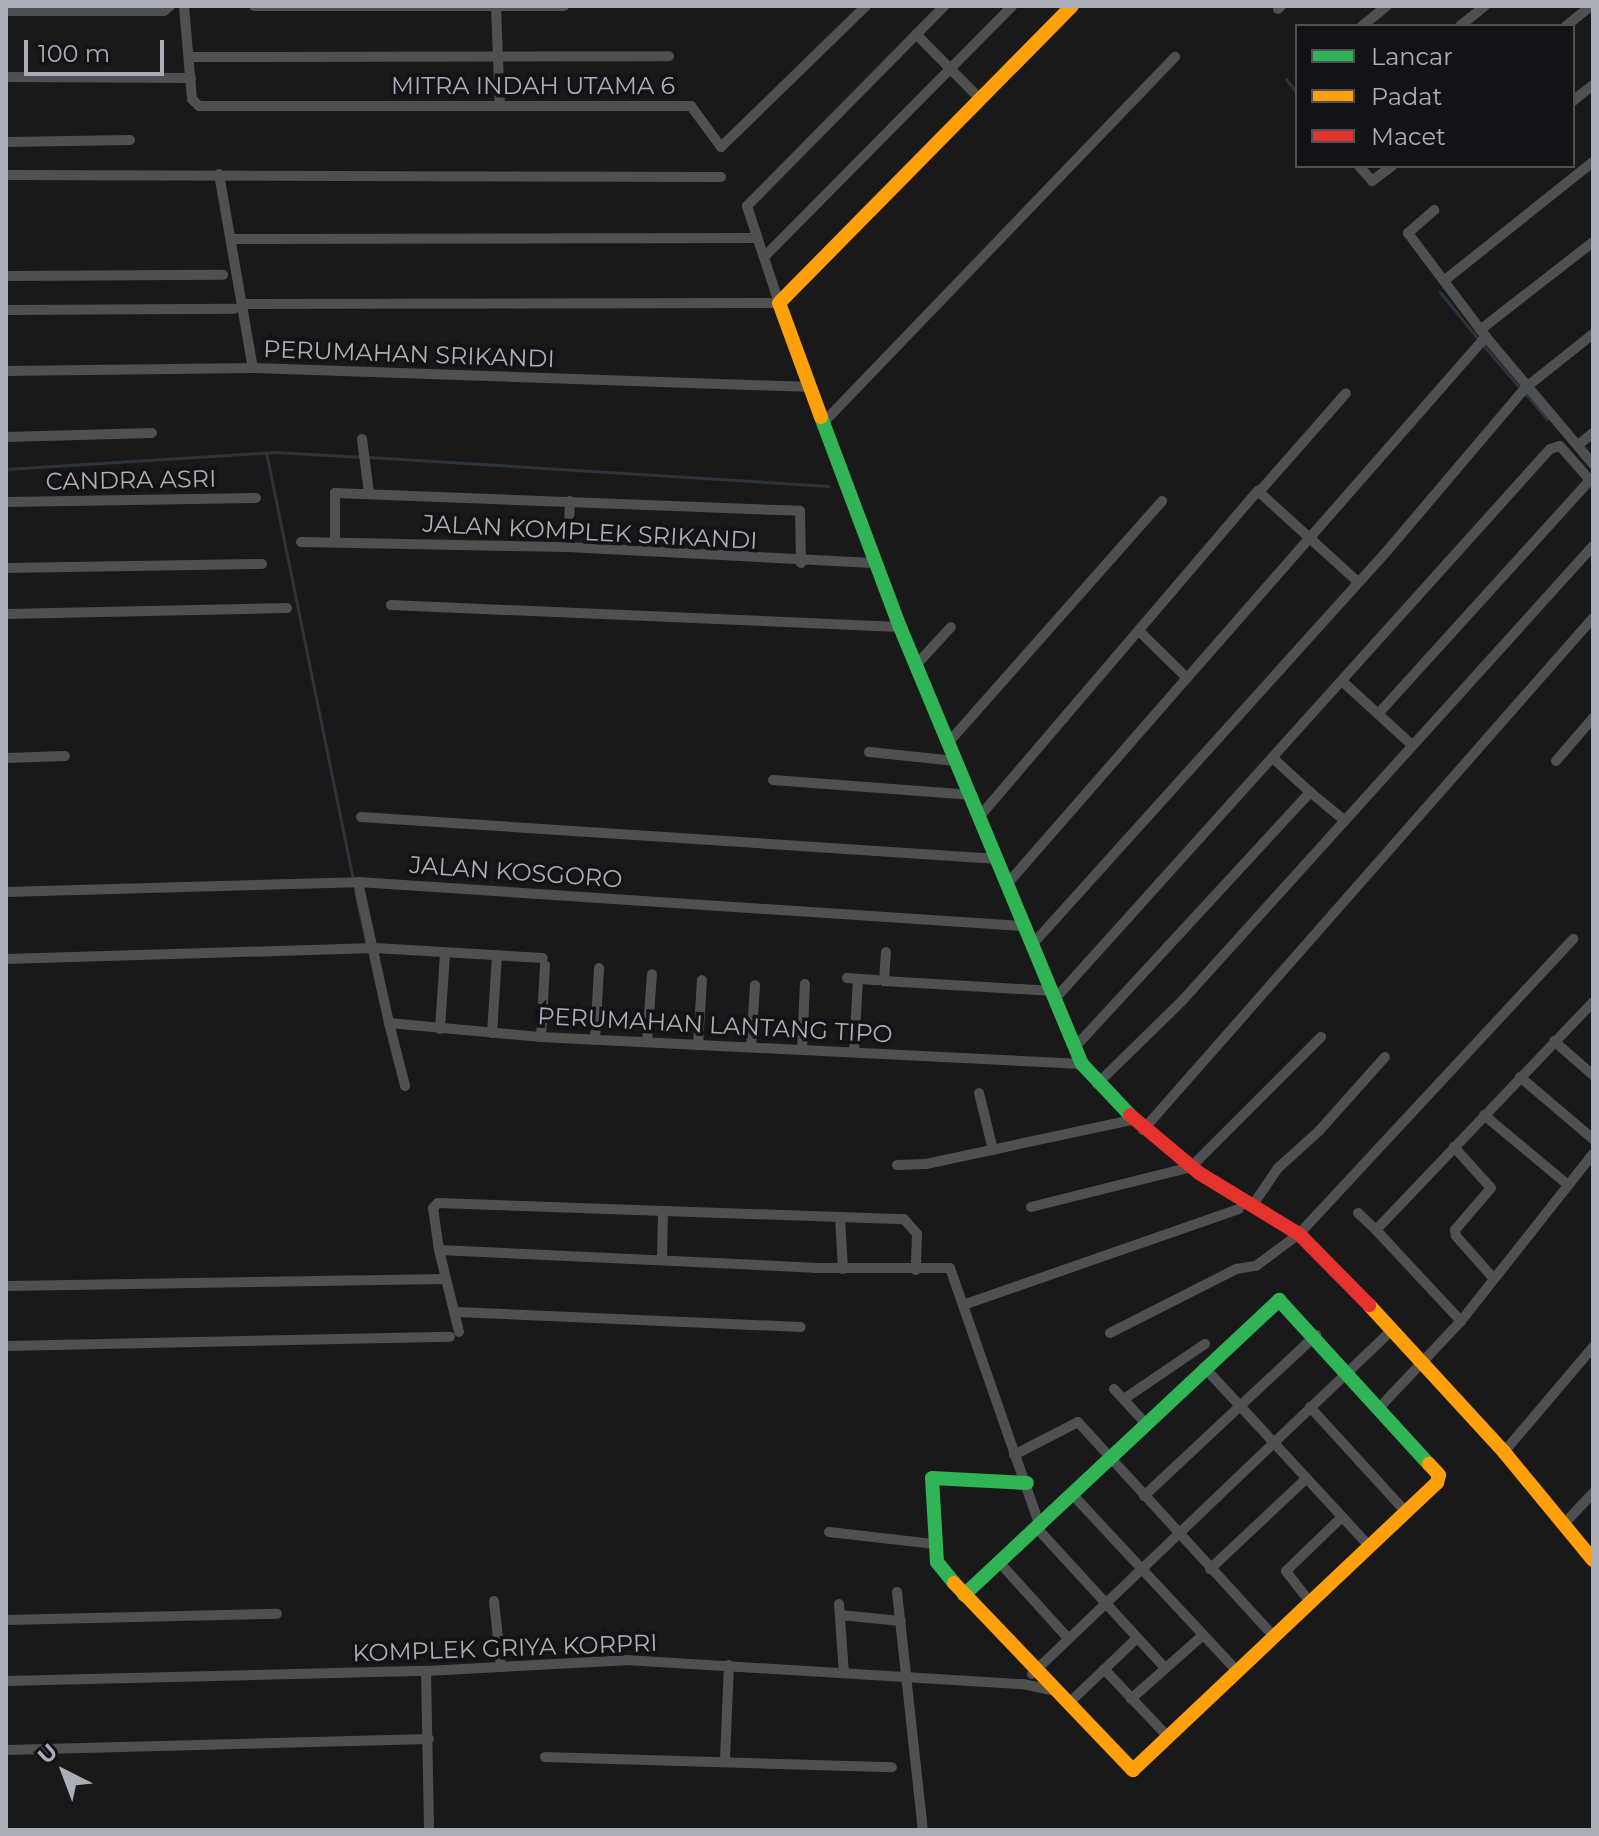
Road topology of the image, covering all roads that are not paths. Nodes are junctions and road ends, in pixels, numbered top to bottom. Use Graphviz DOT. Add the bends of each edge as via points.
graph roads {
  1 [pos="170,6"];
  2 [pos="184,6"];
  3 [pos="254,6"];
  4 [pos="564,6"];
  5 [pos="866,6"];
  6 [pos="944,6"];
  7 [pos="1012,6"];
  8 [pos="1072,6"];
  9 [pos="1387,6"];
  10 [pos="1485,6"];
  11 [pos="1591,6"];
  12 [pos="496,8"];
  13 [pos="6,11"];
  14 [pos="1364,24"];
  15 [pos="1462,24"];
  16 [pos="1568,24"];
  17 [pos="916,34"];
  18 [pos="496,56"];
  19 [pos="669,56"];
  20 [pos="190,57"];
  21 [pos="1175,57"];
  22 [pos="950,68"];
  23 [pos="6,77"];
  24 [pos="191,78"];
  25 [pos="1593,85"];
  26 [pos="980,99"];
  27 [pos="1575,99"];
  28 [pos="500,106"];
  29 [pos="130,140"];
  30 [pos="6,142"];
  31 [pos="1593,162"];
  32 [pos="1361,168"];
  33 [pos="1389,168"];
  34 [pos="219,174"];
  35 [pos="6,175"];
  36 [pos="721,177"];
  37 [pos="1434,210"];
  38 [pos="757,238"];
  39 [pos="232,239"];
  40 [pos="1593,242"];
  41 [pos="764,257"];
  42 [pos="223,275"];
  43 [pos="6,276"];
  44 [pos="1445,280"];
  45 [pos="779,303"];
  46 [pos="238,307"];
  47 [pos="6,310"];
  48 [pos="1593,334"];
  49 [pos="1482,338"];
  50 [pos="253,368"];
  51 [pos="6,371"];
  52 [pos="811,387"];
  53 [pos="1524,389"];
  54 [pos="1346,393"];
  55 [pos="823,423"];
  56 [pos="152,433"];
  57 [pos="1593,433"];
  58 [pos="6,437"];
  59 [pos="362,439"];
  60 [pos="1578,445"];
  61 [pos="1593,464"];
  62 [pos="1592,481"];
  63 [pos="1260,491"];
  64 [pos="369,493"];
  65 [pos="256,498"];
  66 [pos="570,501"];
  67 [pos="1162,501"];
  68 [pos="6,502"];
  69 [pos="1311,537"];
  70 [pos="335,541"];
  71 [pos="301,542"];
  72 [pos="1593,546"];
  73 [pos="568,547"];
  74 [pos="801,563"];
  75 [pos="877,563"];
  76 [pos="262,564"];
  77 [pos="6,568"];
  78 [pos="1358,582"];
  79 [pos="391,605"];
  80 [pos="287,608"];
  81 [pos="6,614"];
  82 [pos="1593,618"];
  83 [pos="900,627"];
  84 [pos="951,627"];
  85 [pos="1139,631"];
  86 [pos="917,664"];
  87 [pos="1187,678"];
  88 [pos="1343,682"];
  89 [pos="1378,714"];
  90 [pos="1593,718"];
  91 [pos="948,743"];
  92 [pos="1411,744"];
  93 [pos="869,752"];
  94 [pos="65,756"];
  95 [pos="6,758"];
  96 [pos="1275,760"];
  97 [pos="956,761"];
  98 [pos="1556,761"];
  99 [pos="773,780"];
  100 [pos="1310,792"];
  101 [pos="972,795"];
  102 [pos="980,816"];
  103 [pos="361,817"];
  104 [pos="1345,821"];
  105 [pos="998,859"];
  106 [pos="354,882"];
  107 [pos="1008,883"];
  108 [pos="6,892"];
  109 [pos="1022,926"];
  110 [pos="1573,939"];
  111 [pos="1031,946"];
  112 [pos="374,948"];
  113 [pos="886,952"];
  114 [pos="445,953"];
  115 [pos="497,955"];
  116 [pos="6,959"];
  117 [pos="599,968"];
  118 [pos="652,974"];
  119 [pos="702,980"];
  120 [pos="878,980"];
  121 [pos="805,984"];
  122 [pos="755,985"];
  123 [pos="1052,996"];
  124 [pos="1592,1005"];
  125 [pos="389,1023"];
  126 [pos="440,1029"];
  127 [pos="492,1033"];
  128 [pos="541,1037"];
  129 [pos="1321,1037"];
  130 [pos="595,1040"];
  131 [pos="1554,1041"];
  132 [pos="647,1042"];
  133 [pos="698,1045"];
  134 [pos="751,1047"];
  135 [pos="1075,1047"];
  136 [pos="802,1049"];
  137 [pos="854,1052"];
  138 [pos="1385,1057"];
  139 [pos="1082,1064"];
  140 [pos="1593,1075"];
  141 [pos="1520,1077"];
  142 [pos="1097,1084"];
  143 [pos="405,1086"];
  144 [pos="979,1093"];
  145 [pos="1484,1115"];
  146 [pos="1137,1125"];
  147 [pos="1593,1139"];
  148 [pos="1454,1147"];
  149 [pos="993,1150"];
  150 [pos="1593,1154"];
  151 [pos="897,1165"];
  152 [pos="1191,1167"];
  153 [pos="1568,1185"];
  154 [pos="1031,1207"];
  155 [pos="1245,1207"];
  156 [pos="663,1211"];
  157 [pos="1358,1213"];
  158 [pos="840,1217"];
  159 [pos="1376,1230"];
  160 [pos="1299,1234"];
  161 [pos="439,1250"];
  162 [pos="662,1260"];
  163 [pos="843,1269"];
  164 [pos="916,1270"];
  165 [pos="445,1279"];
  166 [pos="1494,1279"];
  167 [pos="6,1286"];
  168 [pos="966,1304"];
  169 [pos="456,1312"];
  170 [pos="1461,1321"];
  171 [pos="801,1327"];
  172 [pos="1392,1330"];
  173 [pos="1110,1333"];
  174 [pos="1316,1335"];
  175 [pos="1205,1344"];
  176 [pos="6,1346"];
  177 [pos="1593,1347"];
  178 [pos="1423,1362"];
  179 [pos="1204,1367"];
  180 [pos="1348,1372"];
  181 [pos="1114,1389"];
  182 [pos="1124,1399"];
  183 [pos="1239,1405"];
  184 [pos="1310,1407"];
  185 [pos="1380,1407"];
  186 [pos="1146,1424"];
  187 [pos="1273,1442"];
  188 [pos="1504,1452"];
  189 [pos="1014,1455"];
  190 [pos="1109,1459"];
  191 [pos="1306,1479"];
  192 [pos="1027,1483"];
  193 [pos="1593,1493"];
  194 [pos="1072,1494"];
  195 [pos="1144,1496"];
  196 [pos="1406,1512"];
  197 [pos="1342,1517"];
  198 [pos="1564,1524"];
  199 [pos="1038,1525"];
  200 [pos="829,1532"];
  201 [pos="1177,1533"];
  202 [pos="935,1544"];
  203 [pos="1370,1547"];
  204 [pos="1593,1560"];
  205 [pos="999,1562"];
  206 [pos="1140,1567"];
  207 [pos="1210,1569"];
  208 [pos="897,1592"];
  209 [pos="964,1595"];
  210 [pos="494,1601"];
  211 [pos="1104,1601"];
  212 [pos="1310,1602"];
  213 [pos="277,1614"];
  214 [pos="6,1620"];
  215 [pos="901,1621"];
  216 [pos="1203,1635"];
  217 [pos="1274,1637"];
  218 [pos="1068,1638"];
  219 [pos="1137,1638"];
  220 [pos="729,1665"];
  221 [pos="501,1666"];
  222 [pos="1165,1668"];
  223 [pos="1104,1669"];
  224 [pos="426,1671"];
  225 [pos="1034,1671"];
  226 [pos="1237,1671"];
  227 [pos="844,1673"];
  228 [pos="904,1678"];
  229 [pos="6,1681"];
  230 [pos="1023,1684"];
  231 [pos="1053,1691"];
  232 [pos="1131,1699"];
  233 [pos="1068,1704"];
  234 [pos="1168,1737"];
  235 [pos="429,1739"];
  236 [pos="6,1750"];
  237 [pos="545,1757"];
  238 [pos="725,1759"];
  239 [pos="892,1767"];
  240 [pos="429,1830"];
  241 [pos="923,1830"];
  1 -- 13 [label="street" via="164,11"];
  2 -- 20 [label="street, MITRA INDAH UTAMA 6"];
  3 -- 12 [label="street"];
  4 -- 12 [label="street"];
  5 -- 28 [label="street, MITRA INDAH UTAMA 6" via="728,145 715,145 691,106"];
  6 -- 17 [label="street"];
  7 -- 22 [label="street"];
  8 -- 26 [label="street"];
  9 -- 14 [label="street"];
  10 -- 15 [label="street"];
  11 -- 16 [label="street"];
  12 -- 18 [label="street"];
  17 -- 22 [label="street"];
  17 -- 38 [label="street" via="749,203"];
  18 -- 19 [label="street, MITRA INDAH UTAMA 6"];
  18 -- 20 [label="street, MITRA INDAH UTAMA 6"];
  18 -- 28 [label="street"];
  20 -- 24 [label="street, MITRA INDAH UTAMA 6"];
  21 -- 55 [label="street"];
  22 -- 26 [label="street"];
  22 -- 41 [label="street"];
  23 -- 24 [label="street"];
  24 -- 28 [label="street, MITRA INDAH UTAMA 6" via="192,99 199,106"];
  25 -- 27 [label="street"];
  26 -- 45 [label="street"];
  29 -- 30 [label="street"];
  31 -- 44 [label="street"];
  32 -- 33 [label="street" via="1372,181"];
  34 -- 35 [label="street"];
  34 -- 36 [label="street"];
  34 -- 39 [label="street"];
  37 -- 44 [label="street" via="1408,233"];
  38 -- 39 [label="street"];
  38 -- 41 [label="street"];
  39 -- 46 [label="street"];
  40 -- 49 [label="street"];
  41 -- 45 [label="street"];
  42 -- 43 [label="street"];
  44 -- 49 [label="street"];
  45 -- 46 [label="street"];
  45 -- 52 [label="street"];
  46 -- 47 [label="street"];
  46 -- 50 [label="street"];
  48 -- 53 [label="street"];
  49 -- 53 [label="street"];
  49 -- 69 [label="street"];
  50 -- 51 [label="street, PERUMAHAN SRIKANDI"];
  50 -- 52 [label="street, PERUMAHAN SRIKANDI"];
  52 -- 55 [label="street"];
  53 -- 60 [label="street"];
  53 -- 78 [label="street"];
  54 -- 63 [label="street"];
  55 -- 75 [label="street"];
  56 -- 58 [label="street"];
  57 -- 60 [label="street"];
  59 -- 64 [label="street"];
  60 -- 61 [label="street"];
  62 -- 88 [label="street" via="1574,459 1553,446"];
  62 -- 89 [label="street"];
  63 -- 69 [label="street"];
  63 -- 85 [label="street"];
  64 -- 66 [label="street"];
  64 -- 70 [label="street" via="335,493"];
  65 -- 68 [label="street, CANDRA ASRI"];
  66 -- 73 [label="street"];
  66 -- 74 [label="street" via="800,511"];
  67 -- 91 [label="street"];
  69 -- 78 [label="street"];
  69 -- 87 [label="street"];
  70 -- 71 [label="street, JALAN KOMPLEK SRIKANDI"];
  70 -- 73 [label="street, JALAN KOMPLEK SRIKANDI"];
  72 -- 92 [label="street"];
  73 -- 74 [label="street, JALAN KOMPLEK SRIKANDI"];
  74 -- 75 [label="street, JALAN KOMPLEK SRIKANDI"];
  75 -- 83 [label="street"];
  76 -- 77 [label="street"];
  78 -- 111 [label="street"];
  79 -- 83 [label="street"];
  80 -- 81 [label="street"];
  82 -- 146 [label="street"];
  83 -- 86 [label="street"];
  84 -- 86 [label="street"];
  85 -- 87 [label="street"];
  85 -- 102 [label="street"];
  86 -- 91 [label="street"];
  87 -- 107 [label="street"];
  88 -- 89 [label="street"];
  88 -- 96 [label="street"];
  89 -- 92 [label="street"];
  90 -- 98 [label="street"];
  91 -- 97 [label="street"];
  92 -- 104 [label="street"];
  93 -- 97 [label="street"];
  94 -- 95 [label="street"];
  96 -- 100 [label="street"];
  96 -- 123 [label="street"];
  97 -- 101 [label="street"];
  99 -- 101 [label="street"];
  100 -- 104 [label="street"];
  100 -- 135 [label="street"];
  101 -- 102 [label="street"];
  102 -- 105 [label="street"];
  103 -- 105 [label="street"];
  104 -- 142 [label="street" via="1181,1002"];
  105 -- 107 [label="street"];
  106 -- 108 [label="street, JALAN KOSGORO"];
  106 -- 109 [label="street, JALAN KOSGORO"];
  106 -- 112 [label="street"];
  107 -- 109 [label="street"];
  109 -- 111 [label="street"];
  110 -- 160 [label="street"];
  111 -- 123 [label="street"];
  112 -- 114 [label="street"];
  112 -- 116 [label="street"];
  112 -- 125 [label="street"];
  113 -- 123 [label="street" via="884,981"];
  114 -- 115 [label="street"];
  114 -- 126 [label="street"];
  115 -- 127 [label="street"];
  115 -- 128 [label="street" via="544,962"];
  117 -- 130 [label="street"];
  118 -- 132 [label="street"];
  119 -- 133 [label="street"];
  120 -- 137 [label="street" via="853,979"];
  121 -- 136 [label="street"];
  122 -- 134 [label="street"];
  123 -- 135 [label="street"];
  124 -- 131 [label="street"];
  125 -- 126 [label="street, PERUMAHAN LANTANG TIPO"];
  125 -- 143 [label="street"];
  126 -- 127 [label="street, PERUMAHAN LANTANG TIPO"];
  127 -- 128 [label="street, PERUMAHAN LANTANG TIPO"];
  128 -- 130 [label="street, PERUMAHAN LANTANG TIPO"];
  129 -- 152 [label="street"];
  130 -- 132 [label="street, PERUMAHAN LANTANG TIPO"];
  131 -- 140 [label="street"];
  131 -- 141 [label="street"];
  132 -- 133 [label="street, PERUMAHAN LANTANG TIPO"];
  133 -- 134 [label="street, PERUMAHAN LANTANG TIPO"];
  134 -- 136 [label="street, PERUMAHAN LANTANG TIPO"];
  135 -- 139 [label="street"];
  136 -- 137 [label="street, PERUMAHAN LANTANG TIPO"];
  137 -- 139 [label="street, PERUMAHAN LANTANG TIPO"];
  138 -- 155 [label="street"];
  139 -- 142 [label="street"];
  141 -- 145 [label="street"];
  141 -- 147 [label="street"];
  142 -- 146 [label="street"];
  144 -- 149 [label="street"];
  145 -- 148 [label="street"];
  145 -- 153 [label="street"];
  146 -- 149 [label="street"];
  146 -- 152 [label="street"];
  148 -- 159 [label="street"];
  148 -- 166 [label="street" via="1491,1188 1456,1236"];
  149 -- 151 [label="street"];
  150 -- 153 [label="street"];
  152 -- 154 [label="street"];
  152 -- 155 [label="street"];
  153 -- 166 [label="street"];
  155 -- 160 [label="street"];
  155 -- 168 [label="street"];
  156 -- 158 [label="street"];
  156 -- 161 [label="street" via="438,1203 433,1208"];
  156 -- 162 [label="street"];
  157 -- 159 [label="street"];
  158 -- 163 [label="street"];
  158 -- 164 [label="street" via="911,1222 917,1234"];
  159 -- 170 [label="street"];
  160 -- 172 [label="street"];
  160 -- 173 [label="street" via="1256,1266 1236,1269"];
  161 -- 162 [label="street"];
  161 -- 165 [label="street"];
  162 -- 163 [label="street"];
  163 -- 164 [label="street"];
  164 -- 168 [label="street" via="950,1268"];
  165 -- 167 [label="street"];
  165 -- 169 [label="street"];
  166 -- 170 [label="street"];
  168 -- 189 [label="street"];
  169 -- 171 [label="street"];
  169 -- 176 [label="street" via="454,1335"];
  170 -- 178 [label="street"];
  172 -- 178 [label="street"];
  172 -- 180 [label="street"];
  174 -- 179 [label="street" via="1279,1300"];
  174 -- 180 [label="street"];
  174 -- 183 [label="street"];
  175 -- 182 [label="street"];
  177 -- 188 [label="street"];
  178 -- 185 [label="street"];
  178 -- 188 [label="street"];
  179 -- 183 [label="street"];
  179 -- 186 [label="street"];
  180 -- 184 [label="street"];
  180 -- 185 [label="street"];
  181 -- 182 [label="street"];
  182 -- 186 [label="street"];
  183 -- 187 [label="street"];
  183 -- 195 [label="street"];
  184 -- 187 [label="street"];
  184 -- 196 [label="street"];
  185 -- 196 [label="street" via="1439,1475"];
  186 -- 190 [label="street"];
  187 -- 191 [label="street"];
  187 -- 201 [label="street"];
  188 -- 198 [label="street"];
  189 -- 190 [label="street" via="1074,1421"];
  189 -- 192 [label="street"];
  190 -- 194 [label="street"];
  190 -- 195 [label="street"];
  191 -- 197 [label="street"];
  191 -- 207 [label="street"];
  192 -- 199 [label="street"];
  192 -- 202 [label="street" via="932,1478"];
  193 -- 198 [label="street"];
  194 -- 199 [label="street"];
  194 -- 206 [label="street"];
  195 -- 201 [label="street"];
  196 -- 203 [label="street"];
  197 -- 203 [label="street"];
  197 -- 212 [label="street" via="1286,1571"];
  198 -- 204 [label="street"];
  199 -- 205 [label="street"];
  199 -- 211 [label="street"];
  200 -- 202 [label="street"];
  201 -- 206 [label="street"];
  201 -- 207 [label="street"];
  202 -- 209 [label="street" via="937,1562"];
  203 -- 212 [label="street"];
  205 -- 209 [label="street"];
  205 -- 218 [label="street"];
  206 -- 211 [label="street"];
  206 -- 216 [label="street"];
  207 -- 217 [label="street"];
  208 -- 215 [label="street"];
  209 -- 225 [label="street"];
  210 -- 221 [label="street"];
  211 -- 218 [label="street"];
  211 -- 219 [label="street"];
  212 -- 217 [label="street"];
  213 -- 214 [label="street"];
  215 -- 227 [label="street" via="839,1609"];
  215 -- 228 [label="street"];
  216 -- 222 [label="street"];
  216 -- 226 [label="street"];
  217 -- 226 [label="street"];
  218 -- 225 [label="street"];
  219 -- 222 [label="street"];
  219 -- 223 [label="street"];
  220 -- 221 [label="street, KOMPLEK GRIYA KORPRI" via="614,1660"];
  220 -- 227 [label="street, KOMPLEK GRIYA KORPRI"];
  220 -- 238 [label="street"];
  221 -- 224 [label="street, KOMPLEK GRIYA KORPRI"];
  222 -- 232 [label="street"];
  223 -- 232 [label="street"];
  223 -- 233 [label="street"];
  224 -- 229 [label="street, KOMPLEK GRIYA KORPRI"];
  224 -- 235 [label="street"];
  225 -- 230 [label="street"];
  225 -- 231 [label="street"];
  226 -- 234 [label="street"];
  227 -- 228 [label="street, KOMPLEK GRIYA KORPRI"];
  228 -- 230 [label="street, KOMPLEK GRIYA KORPRI"];
  228 -- 241 [label="street"];
  230 -- 231 [label="street, KOMPLEK GRIYA KORPRI"];
  231 -- 233 [label="street"];
  232 -- 234 [label="street"];
  233 -- 234 [label="street" via="1129,1770"];
  235 -- 236 [label="street"];
  235 -- 240 [label="street"];
  237 -- 238 [label="street"];
  238 -- 239 [label="street"];
}
